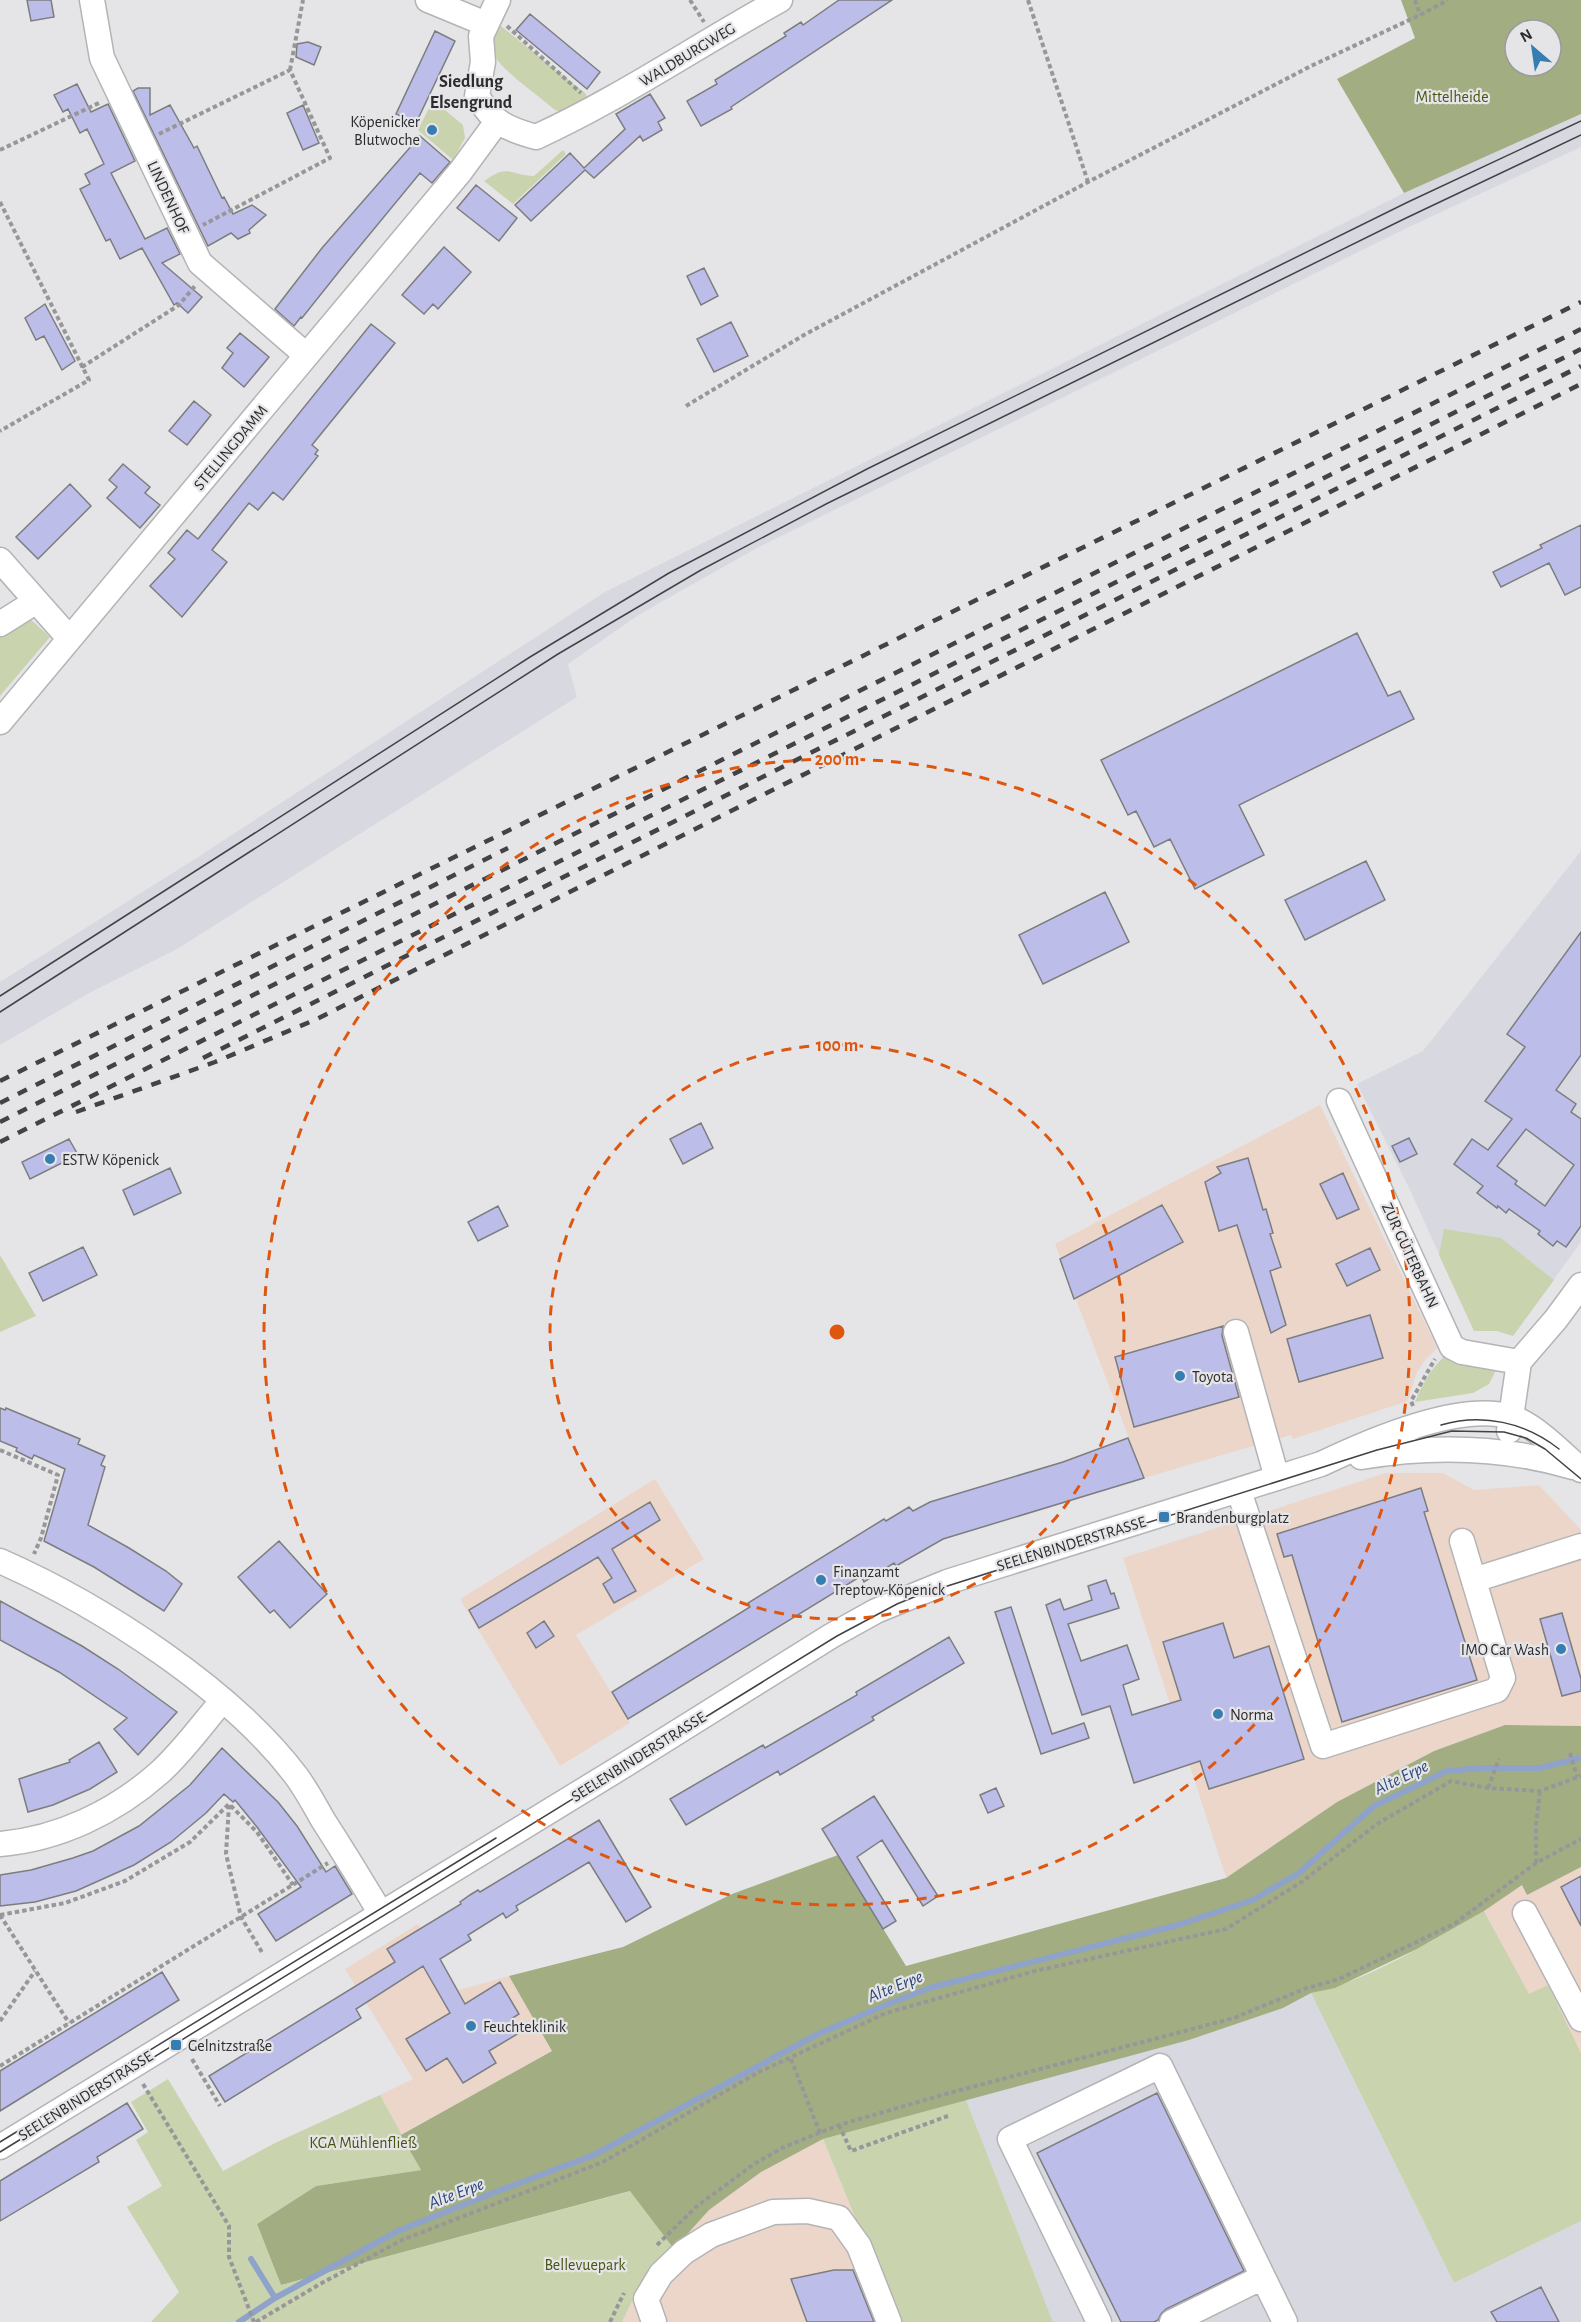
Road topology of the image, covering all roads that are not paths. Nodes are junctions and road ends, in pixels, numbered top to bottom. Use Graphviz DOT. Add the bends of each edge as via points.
graph roads {
  1 [pos="92,0"];
  2 [pos="428,0"];
  3 [pos="780,0"];
  4 [pos="495,15"];
  5 [pos="496,123"];
  6 [pos="306,355"];
  7 [pos="0,560"];
  8 [pos="35,602"];
  9 [pos="0,624"];
  10 [pos="69,638"];
  11 [pos="0,722"];
  12 [pos="1339,1101"];
  13 [pos="1581,1285"];
  14 [pos="1236,1332"];
  15 [pos="1519,1362"];
  16 [pos="1511,1417"];
  17 [pos="1505,1452"];
  18 [pos="1321,1464"];
  19 [pos="1581,1470"];
  20 [pos="1277,1478"];
  21 [pos="1239,1491"];
  22 [pos="1462,1541"];
  23 [pos="1581,1546"];
  24 [pos="0,1561"];
  25 [pos="1474,1580"];
  26 [pos="223,1700"];
  27 [pos="0,1844"];
  28 [pos="1525,1913"];
  29 [pos="381,1914"];
  30 [pos="1581,2019"];
  31 [pos="0,2147"];
  32 [pos="1263,2277"];
  33 [pos="654,2322"];
  34 [pos="889,2322"];
  35 [pos="1099,2322"];
  36 [pos="1172,2322"];
  37 [pos="1285,2322"];
  1 -- 6 [label="street, LINDENHOF" via="102,58 200,263"];
  2 -- 4 [label="street"];
  3 -- 5 [label="street, WALDBURGWEG" via="596,108 536,137"];
  4 -- 5 [label="street" via="481,36 483,62 477,96"];
  5 -- 6 [label="street, STELLINGDAMM" via="460,172"];
  6 -- 10 [label="street, STELLINGDAMM"];
  7 -- 8 [label="street"];
  8 -- 9 [label="street"];
  8 -- 10 [label="street"];
  10 -- 11 [label="street, STELLINGDAMM"];
  12 -- 15 [label="street, ZUR GÜTERBAHN" via="1452,1347"];
  13 -- 15 [label="street"];
  14 -- 20 [label="street"];
  15 -- 16 [label="street"];
  16 -- 17 [label="street"];
  16 -- 18 [label="street, SEELENBINDERSTRASSE" via="1479,1413 1445,1418 1365,1443"];
  16 -- 19 [label="street, SEELENBINDERSTRASSE" via="1543,1436"];
  17 -- 18 [label="street, SEELENBINDERSTRASSE" via="1399,1451"];
  17 -- 19 [label="street, SEELENBINDERSTRASSE" via="1541,1457"];
  18 -- 20 [label="street, SEELENBINDERSTRASSE"];
  20 -- 21 [label="street, SEELENBINDERSTRASSE"];
  21 -- 25 [label="street" via="1323,1746 1497,1690 1503,1678"];
  21 -- 29 [label="street, SEELENBINDERSTRASSE" via="927,1588 876,1611"];
  22 -- 25 [label="street"];
  23 -- 25 [label="street"];
  24 -- 26 [label="street" via="106,1618"];
  26 -- 27 [label="street" via="160,1772 131,1795 61,1832"];
  26 -- 29 [label="street" via="264,1738 297,1778"];
  28 -- 30 [label="street"];
  29 -- 31 [label="street, SEELENBINDERSTRASSE"];
  32 -- 35 [label="street" via="1160,2066 1010,2139"];
  32 -- 36 [label="street"];
  32 -- 37 [label="street"];
  33 -- 34 [label="street" via="646,2299 661,2274 684,2252 711,2235 773,2212 808,2211 839,2218 859,2246"];
}
